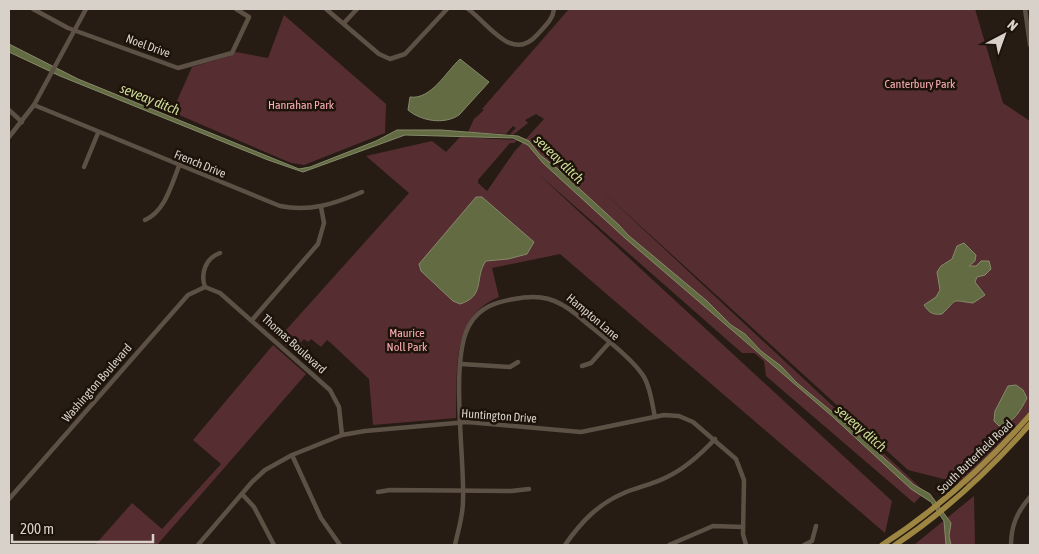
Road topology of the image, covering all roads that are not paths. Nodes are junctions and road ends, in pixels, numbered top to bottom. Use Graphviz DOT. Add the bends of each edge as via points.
graph roads {
  1 [pos="33,9"];
  2 [pos="86,9"];
  3 [pos="236,9"];
  4 [pos="326,9"];
  5 [pos="357,9"];
  6 [pos="447,9"];
  7 [pos="468,9"];
  8 [pos="554,9"];
  9 [pos="1025,9"];
  10 [pos="344,23"];
  11 [pos="75,30"];
  12 [pos="1030,45"];
  13 [pos="34,105"];
  14 [pos="9,110"];
  15 [pos="22,122"];
  16 [pos="98,133"];
  17 [pos="9,137"];
  18 [pos="179,166"];
  19 [pos="84,168"];
  20 [pos="362,192"];
  21 [pos="321,207"];
  22 [pos="145,220"];
  23 [pos="220,253"];
  24 [pos="205,288"];
  25 [pos="252,320"];
  26 [pos="609,343"];
  27 [pos="518,362"];
  28 [pos="461,364"];
  29 [pos="582,366"];
  30 [pos="1030,414"];
  31 [pos="655,417"];
  32 [pos="460,422"];
  33 [pos="1030,424"];
  34 [pos="342,435"];
  35 [pos="715,439"];
  36 [pos="292,455"];
  37 [pos="529,489"];
  38 [pos="463,490"];
  39 [pos="378,492"];
  40 [pos="242,494"];
  41 [pos="1030,497"];
  42 [pos="9,499"];
  43 [pos="938,509"];
  44 [pos="816,526"];
  45 [pos="743,527"];
  46 [pos="198,545"];
  47 [pos="274,545"];
  48 [pos="340,545"];
  49 [pos="455,545"];
  50 [pos="565,545"];
  51 [pos="668,545"];
  52 [pos="746,545"];
  53 [pos="804,545"];
  54 [pos="882,545"];
  55 [pos="895,545"];
  56 [pos="1011,545"];
  1 -- 11 [label="street, Noel Drive"];
  2 -- 11 [label="street"];
  3 -- 11 [label="street, Noel Drive" via="248,16 232,53 180,68"];
  4 -- 10 [label="street"];
  5 -- 10 [label="street"];
  6 -- 10 [label="street" via="405,54 394,60 379,54"];
  7 -- 8 [label="street" via="516,46 532,41"];
  9 -- 12 [label="street"];
  11 -- 13 [label="street"];
  13 -- 15 [label="street"];
  13 -- 16 [label="street, French Drive"];
  14 -- 15 [label="street"];
  15 -- 17 [label="street"];
  16 -- 18 [label="street, French Drive"];
  16 -- 19 [label="street"];
  18 -- 21 [label="street, French Drive" via="280,206"];
  18 -- 22 [label="street" via="162,206 153,217"];
  20 -- 21 [label="street, French Drive"];
  21 -- 25 [label="street" via="324,223 318,244"];
  23 -- 24 [label="street" via="213,256 204,268"];
  24 -- 25 [label="street, Thomas Boulevard" via="220,293"];
  24 -- 42 [label="street, Washington Boulevard" via="188,295"];
  25 -- 34 [label="street, Thomas Boulevard" via="330,390 339,407"];
  26 -- 28 [label="street, Hampton Lane" via="563,304 547,297 531,296 496,302 479,313 464,337"];
  26 -- 29 [label="street" via="591,364"];
  26 -- 31 [label="street, Hampton Lane" via="643,376"];
  27 -- 28 [label="street" via="510,367"];
  28 -- 32 [label="street, Hampton Lane"];
  30 -- 43 [label="main road, South Butterfield Road"];
  31 -- 32 [label="street, Huntington Drive" via="582,432"];
  31 -- 35 [label="street, Huntington Drive" via="687,419"];
  32 -- 34 [label="street, Huntington Drive"];
  32 -- 38 [label="street, Hampton Lane"];
  33 -- 43 [label="main road, South Butterfield Road" via="989,470"];
  34 -- 36 [label="street, Huntington Drive"];
  35 -- 45 [label="street, Huntington Drive" via="732,455 743,474"];
  35 -- 50 [label="street" via="675,473 623,493 590,514"];
  36 -- 40 [label="street, Huntington Drive" via="265,470"];
  36 -- 48 [label="street" via="321,518"];
  37 -- 38 [label="street"];
  38 -- 39 [label="street"];
  38 -- 49 [label="street, Hampton Lane" via="463,510"];
  40 -- 46 [label="street, Huntington Drive"];
  40 -- 47 [label="street" via="254,507"];
  41 -- 56 [label="street" via="1012,527"];
  43 -- 54 [label="main road, South Butterfield Road"];
  43 -- 55 [label="main road, South Butterfield Road"];
  44 -- 53 [label="street" via="812,541"];
  45 -- 51 [label="street" via="713,526"];
  45 -- 52 [label="street, Huntington Drive"];
}
